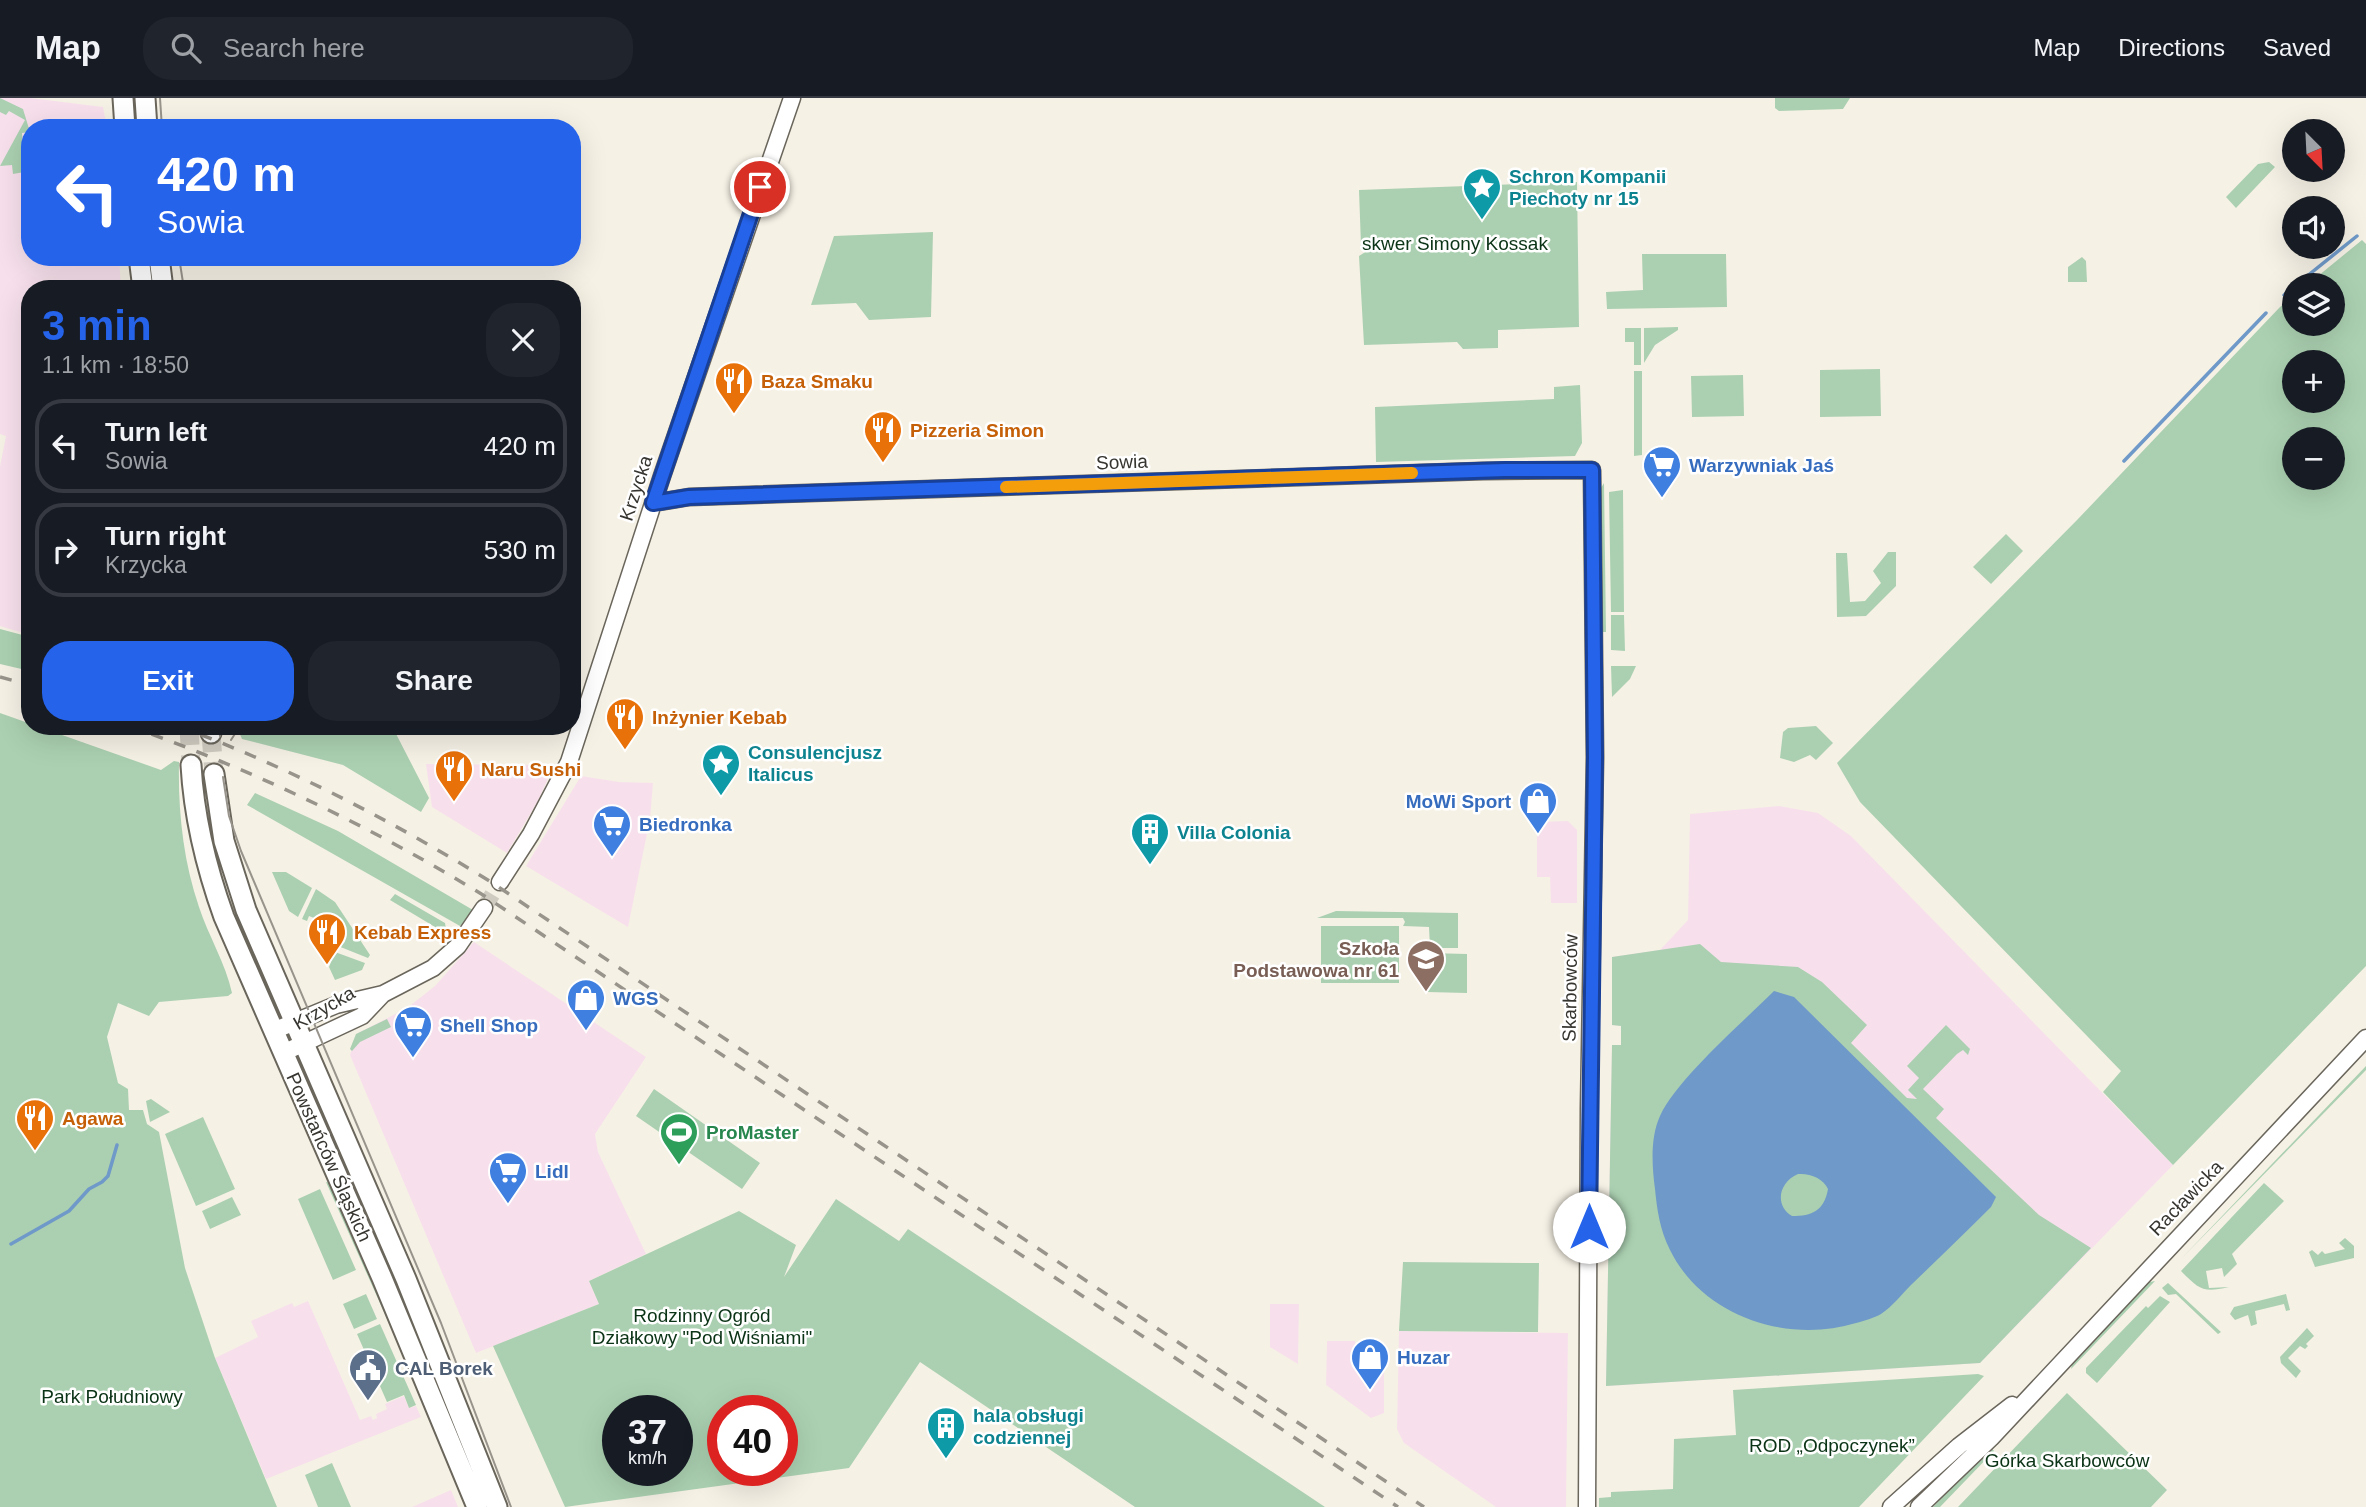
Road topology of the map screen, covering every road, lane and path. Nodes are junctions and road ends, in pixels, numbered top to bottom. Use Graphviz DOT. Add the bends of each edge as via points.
graph roads {
  1 [pos="122,98"];
  2 [pos="145,98"];
  3 [pos="792,98"];
  4 [pos="124,119"];
  5 [pos="146,119"];
  6 [pos="1592,470"];
  7 [pos="653,503"];
  8 [pos="581,725"];
  9 [pos="578,735"];
  10 [pos="191,765"];
  11 [pos="214,774"];
  12 [pos="500,883"];
  13 [pos="484,908"];
  14 [pos="383,994"];
  15 [pos="296,1021"];
  16 [pos="273,1031"];
  17 [pos="2366,1038"];
  18 [pos="306,1045"];
  19 [pos="283,1053"];
  20 [pos="2037,1387"];
  21 [pos="1951,1453"];
  22 [pos="1958,1469"];
  23 [pos="477,1507"];
  24 [pos="497,1507"];
  25 [pos="1587,1507"];
  26 [pos="1891,1507"];
  27 [pos="1919,1507"];
  1 -- 4 [label="main road"];
  2 -- 5 [label="main road"];
  3 -- 7 [label="street, Krzycka"];
  6 -- 7 [label="street, Sowia" via="689,497"];
  6 -- 25 [label="street, Skarbowców" via="1595,757"];
  7 -- 8 [label="street, Krzycka"];
  9 -- 12 [label="street, Krzycka" via="569,762"];
  10 -- 16 [label="main road, Powstańców Śląskich" via="207,868"];
  11 -- 15 [label="main road, Powstańców Śląskich" via="226,848 246,910"];
  13 -- 14 [label="street, Krzycka" via="445,959"];
  14 -- 15 [label="street, Krzycka"];
  14 -- 18 [label="street, Krzycka" via="362,1016"];
  15 -- 16 [label="street, Krzycka"];
  15 -- 18 [label="main road, Powstańców Śląskich"];
  16 -- 19 [label="main road, Powstańców Śląskich"];
  17 -- 20 [label="street, Racławicka"];
  18 -- 19 [label="street, Krzycka"];
  18 -- 24 [label="main road, Powstańców Śląskich"];
  19 -- 23 [label="main road, Powstańców Śląskich"];
  20 -- 21 [label="street, Racławicka"];
  20 -- 22 [label="street, Racławicka"];
  21 -- 22 [label="street" via="1959,1460"];
  21 -- 26 [label="street, Racławicka"];
  22 -- 27 [label="street, Racławicka"];
}
